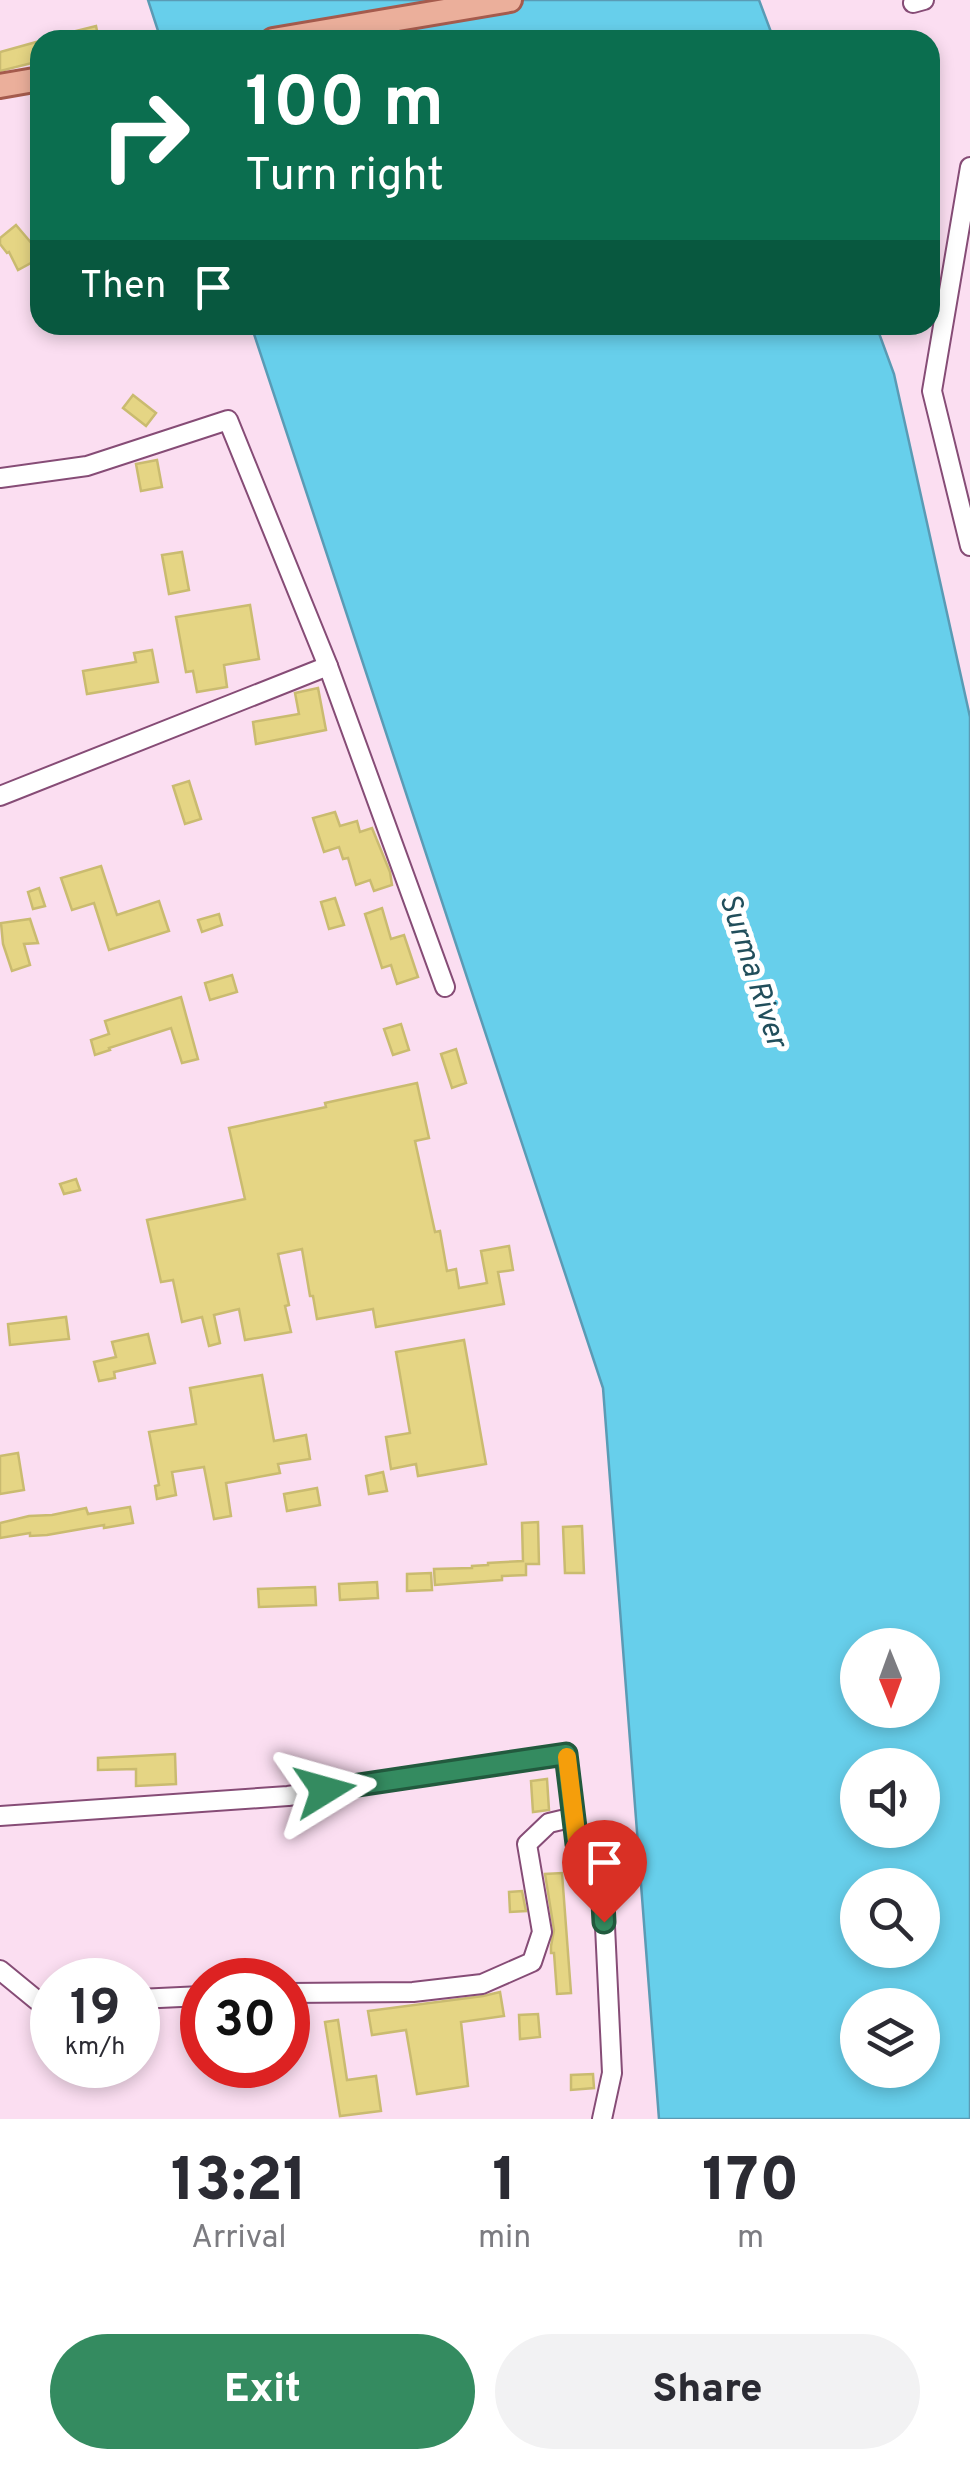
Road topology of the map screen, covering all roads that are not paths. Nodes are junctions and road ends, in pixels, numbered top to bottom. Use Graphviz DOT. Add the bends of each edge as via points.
graph roads {
  1 [pos="510,0"];
  2 [pos="332,30"];
  3 [pos="30,81"];
  4 [pos="0,86"];
  5 [pos="970,167"];
  6 [pos="0,478"];
  7 [pos="970,546"];
  8 [pos="328,666"];
  9 [pos="0,796"];
  10 [pos="444,987"];
  11 [pos="0,1816"];
  12 [pos="574,1817"];
  13 [pos="0,1970"];
  14 [pos="30,1994"];
  15 [pos="310,1994"];
  16 [pos="602,2119"];
  1 -- 2 [label="main road"];
  3 -- 4 [label="main road"];
  5 -- 7 [label="street" via="932,392"];
  6 -- 8 [label="street" via="87,466 228,420"];
  8 -- 9 [label="street"];
  8 -- 10 [label="street"];
  11 -- 12 [label="street" via="288,1796 566,1754"];
  12 -- 15 [label="street" via="550,1823 526,1844 542,1932 532,1962 482,1984"];
  12 -- 16 [label="street" via="577,1844 602,1884 612,2073"];
  13 -- 14 [label="street"];
}
